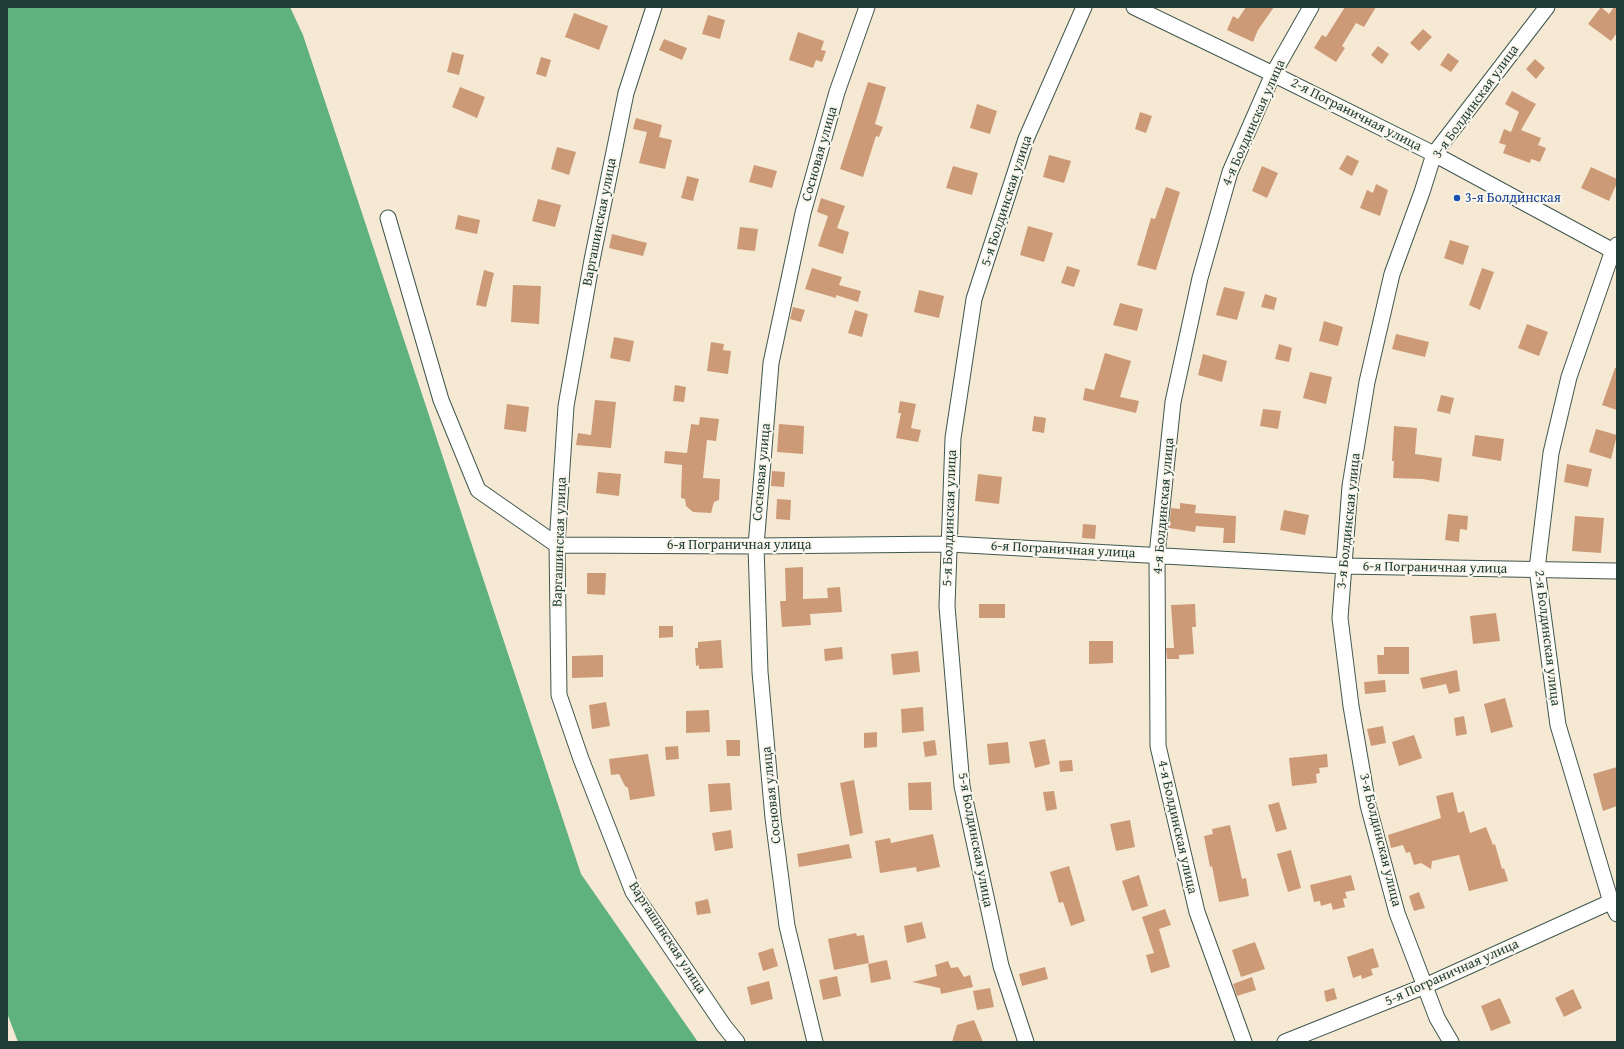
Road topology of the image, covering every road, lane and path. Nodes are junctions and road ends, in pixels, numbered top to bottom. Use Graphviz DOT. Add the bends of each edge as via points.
graph roads {
  1 [pos="654,7"];
  2 [pos="867,7"];
  3 [pos="1084,7"];
  4 [pos="1134,7"];
  5 [pos="1311,7"];
  6 [pos="1547,7"];
  7 [pos="1273,74"];
  8 [pos="1434,154"];
  9 [pos="388,218"];
  10 [pos="1616,250"];
  11 [pos="949,544"];
  12 [pos="557,545"];
  13 [pos="756,546"];
  14 [pos="1157,555"];
  15 [pos="1344,566"];
  16 [pos="1537,570"];
  17 [pos="1617,572"];
  18 [pos="1615,905"];
  19 [pos="1425,986"];
  20 [pos="737,1042"];
  21 [pos="815,1042"];
  22 [pos="1026,1042"];
  23 [pos="1244,1042"];
  24 [pos="1285,1042"];
  25 [pos="1451,1042"];
  1 -- 12 [label="street, Варгашинская улица" via="626,93 592,260 566,406"];
  2 -- 13 [label="street, Сосновая улица" via="837,92 803,213 771,363"];
  3 -- 11 [label="street, 5-я Болдинская улица" via="1026,139 974,299 953,438"];
  4 -- 7 [label="street, 2-я Пограничная улица"];
  5 -- 7 [label="street, 4-я Болдинская улица"];
  6 -- 8 [label="street, 3-я Болдинская улица"];
  7 -- 8 [label="street, 2-я Пограничная улица"];
  7 -- 14 [label="street, 4-я Болдинская улица" via="1230,172 1200,278 1174,402"];
  8 -- 10 [label="street, 2-я Пограничная улица"];
  8 -- 15 [label="street, 3-я Болдинская улица" via="1392,274 1367,382 1350,486"];
  9 -- 12 [label="street" via="440,400 478,490"];
  10 -- 16 [label="street, 2-я Болдинская улица" via="1569,377 1552,446"];
  11 -- 13 [label="street, 6-я Пограничная улица"];
  11 -- 14 [label="street, 6-я Пограничная улица"];
  11 -- 22 [label="street, 5-я Болдинская улица" via="947,606 962,786 1001,966"];
  12 -- 13 [label="street, 6-я Пограничная улица"];
  12 -- 20 [label="street, Варгашинская улица" via="559,695 581,759 633,892"];
  13 -- 21 [label="street, Сосновая улица" via="760,672 773,818 787,926"];
  14 -- 15 [label="street, 6-я Пограничная улица"];
  14 -- 23 [label="street, 4-я Болдинская улица" via="1158,746 1198,912"];
  15 -- 16 [label="street, 6-я Пограничная улица"];
  15 -- 19 [label="street, 3-я Болдинская улица" via="1340,618 1351,706 1368,805 1398,913"];
  16 -- 17 [label="street, 6-я Пограничная улица"];
  16 -- 18 [label="street, 2-я Болдинская улица" via="1558,725"];
  18 -- 19 [label="street, 5-я Пограничная улица"];
  19 -- 24 [label="street, 5-я Пограничная улица"];
  19 -- 25 [label="street, 3-я Болдинская улица" via="1437,1018"];
}
